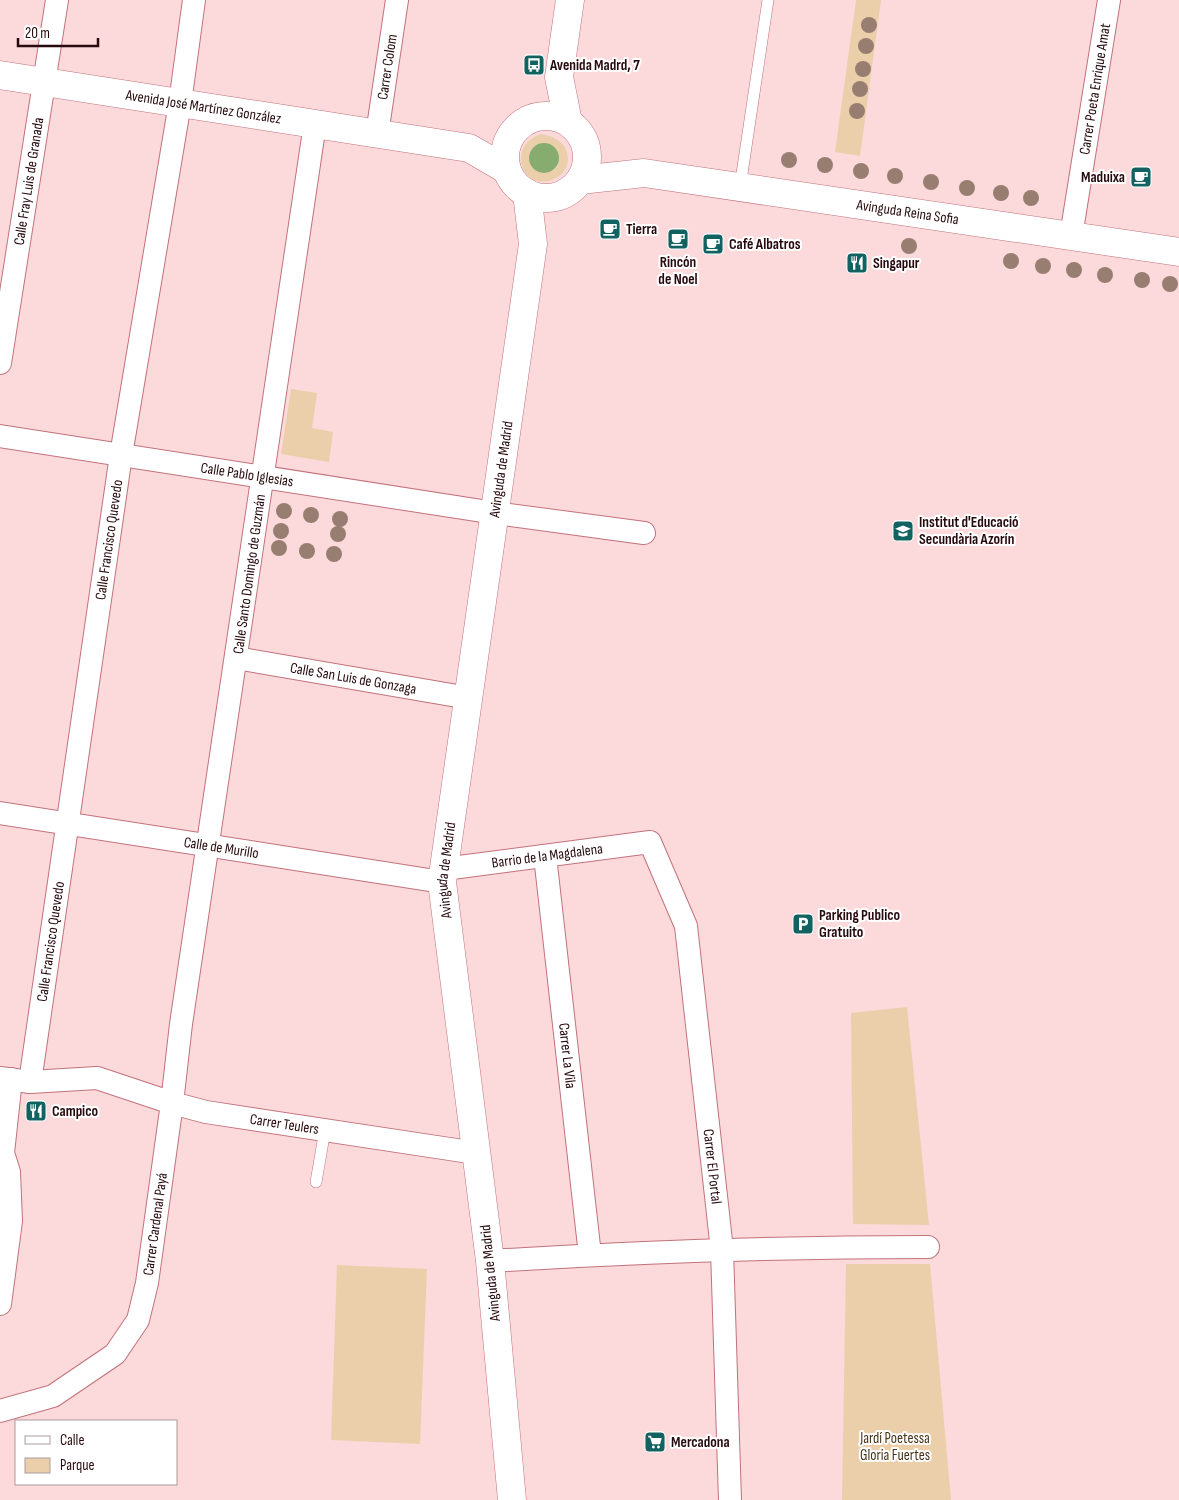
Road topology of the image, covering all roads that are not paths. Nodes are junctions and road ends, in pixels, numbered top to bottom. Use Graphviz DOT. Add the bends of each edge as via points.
graph roads {
  1 [pos="57,0"];
  2 [pos="194,0"];
  3 [pos="397,0"];
  4 [pos="570,0"];
  5 [pos="768,0"];
  6 [pos="1108,0"];
  7 [pos="0,75"];
  8 [pos="559,77"];
  9 [pos="45,82"];
  10 [pos="180,103"];
  11 [pos="535,117"];
  12 [pos="568,122"];
  13 [pos="315,124"];
  14 [pos="377,134"];
  15 [pos="510,137"];
  16 [pos="469,148"];
  17 [pos="586,148"];
  18 [pos="507,170"];
  19 [pos="637,173"];
  20 [pos="580,180"];
  21 [pos="740,187"];
  22 [pos="528,193"];
  23 [pos="557,196"];
  24 [pos="1071,236"];
  25 [pos="533,244"];
  26 [pos="1179,252"];
  27 [pos="0,363"];
  28 [pos="0,436"];
  29 [pos="121,455"];
  30 [pos="263,476"];
  31 [pos="495,513"];
  32 [pos="644,533"];
  33 [pos="236,658"];
  34 [pos="469,698"];
  35 [pos="0,813"];
  36 [pos="67,823"];
  37 [pos="650,842"];
  38 [pos="209,845"];
  39 [pos="545,856"];
  40 [pos="443,875"];
  41 [pos="14,1080"];
  42 [pos="172,1103"];
  43 [pos="325,1130"];
  44 [pos="476,1153"];
  45 [pos="316,1182"];
  46 [pos="928,1246"];
  47 [pos="722,1250"];
  48 [pos="590,1255"];
  49 [pos="490,1261"];
  50 [pos="0,1304"];
  51 [pos="0,1411"];
  52 [pos="512,1500"];
  53 [pos="730,1500"];
  1 -- 9 [label="street, Calle Fray Luis de Granada"];
  2 -- 10 [label="street, Calle Francisco Quevedo"];
  3 -- 14 [label="street, Carrer Colom"];
  4 -- 8 [label="street"];
  5 -- 21 [label="lane"];
  6 -- 24 [label="street, Carrer Poeta Enrique Amat"];
  7 -- 9 [label="street, Avenida José Martínez González"];
  8 -- 11 [label="street"];
  8 -- 12 [label="street"];
  9 -- 10 [label="street, Avenida José Martínez González"];
  9 -- 27 [label="street, Calle Fray Luis de Granada"];
  10 -- 13 [label="street, Avenida José Martínez González"];
  10 -- 29 [label="street, Calle Francisco Quevedo"];
  11 -- 12 [label="street" via="550,116"];
  11 -- 15 [label="street" via="519,125"];
  12 -- 17 [label="street" via="580,134"];
  13 -- 14 [label="street, Avenida José Martínez González"];
  13 -- 30 [label="street, Calle Santo Domingo de Guzmán"];
  14 -- 16 [label="street, Avenida José Martínez González"];
  15 -- 16 [label="street"];
  15 -- 18 [label="street" via="505,151"];
  16 -- 18 [label="street"];
  17 -- 19 [label="street, Avinguda Reina Sofia"];
  17 -- 20 [label="street" via="587,164"];
  18 -- 22 [label="street" via="516,184"];
  19 -- 20 [label="street, Avinguda Reina Sofia"];
  19 -- 21 [label="street, Avinguda Reina Sofia"];
  20 -- 23 [label="street" via="569,191"];
  21 -- 24 [label="street, Avinguda Reina Sofia"];
  22 -- 23 [label="street" via="543,198"];
  22 -- 25 [label="street, Avinguda de Madrid"];
  23 -- 25 [label="street, Avinguda de Madrid"];
  24 -- 26 [label="street, Avinguda Reina Sofia"];
  25 -- 31 [label="street, Avinguda de Madrid"];
  28 -- 29 [label="street, Calle Pablo Iglesias"];
  29 -- 30 [label="street, Calle Pablo Iglesias"];
  29 -- 36 [label="street, Calle Francisco Quevedo"];
  30 -- 31 [label="street, Calle Pablo Iglesias"];
  30 -- 33 [label="street, Calle Santo Domingo de Guzmán"];
  31 -- 32 [label="street, Calle Pablo Iglesias"];
  31 -- 34 [label="street, Avinguda de Madrid"];
  33 -- 34 [label="street, Calle San Luis de Gonzaga"];
  33 -- 38 [label="street, Calle Santo Domingo de Guzmán"];
  34 -- 40 [label="street, Avinguda de Madrid"];
  35 -- 36 [label="street, Calle de Murillo"];
  36 -- 38 [label="street, Calle de Murillo"];
  36 -- 41 [label="street, Calle Francisco Quevedo"];
  37 -- 39 [label="street, Barrio de la Magdalena"];
  37 -- 47 [label="street, Carrer El Portal" via="686,926"];
  38 -- 40 [label="street, Calle de Murillo"];
  38 -- 42 [label="street, Calle Santo Domingo de Guzmán"];
  39 -- 40 [label="street, Barrio de la Magdalena"];
  39 -- 48 [label="street, Carrer La Vila"];
  40 -- 44 [label="street, Avinguda de Madrid"];
  41 -- 42 [label="street" via="97,1078"];
  41 -- 50 [label="street" via="3,1153 9,1172 11,1220"];
  42 -- 43 [label="street, Carrer Teulers" via="206,1112"];
  42 -- 51 [label="street, Carrer Cardenal Payá" via="147,1283 138,1320 115,1354 53,1396"];
  43 -- 44 [label="street, Carrer Teulers"];
  43 -- 45 [label="lane"];
  44 -- 49 [label="street, Avinguda de Madrid"];
  46 -- 47 [label="street"];
  47 -- 48 [label="street"];
  47 -- 53 [label="street, Carrer El Portal"];
  48 -- 49 [label="street"];
  49 -- 52 [label="street, Avinguda de Madrid"];
}
